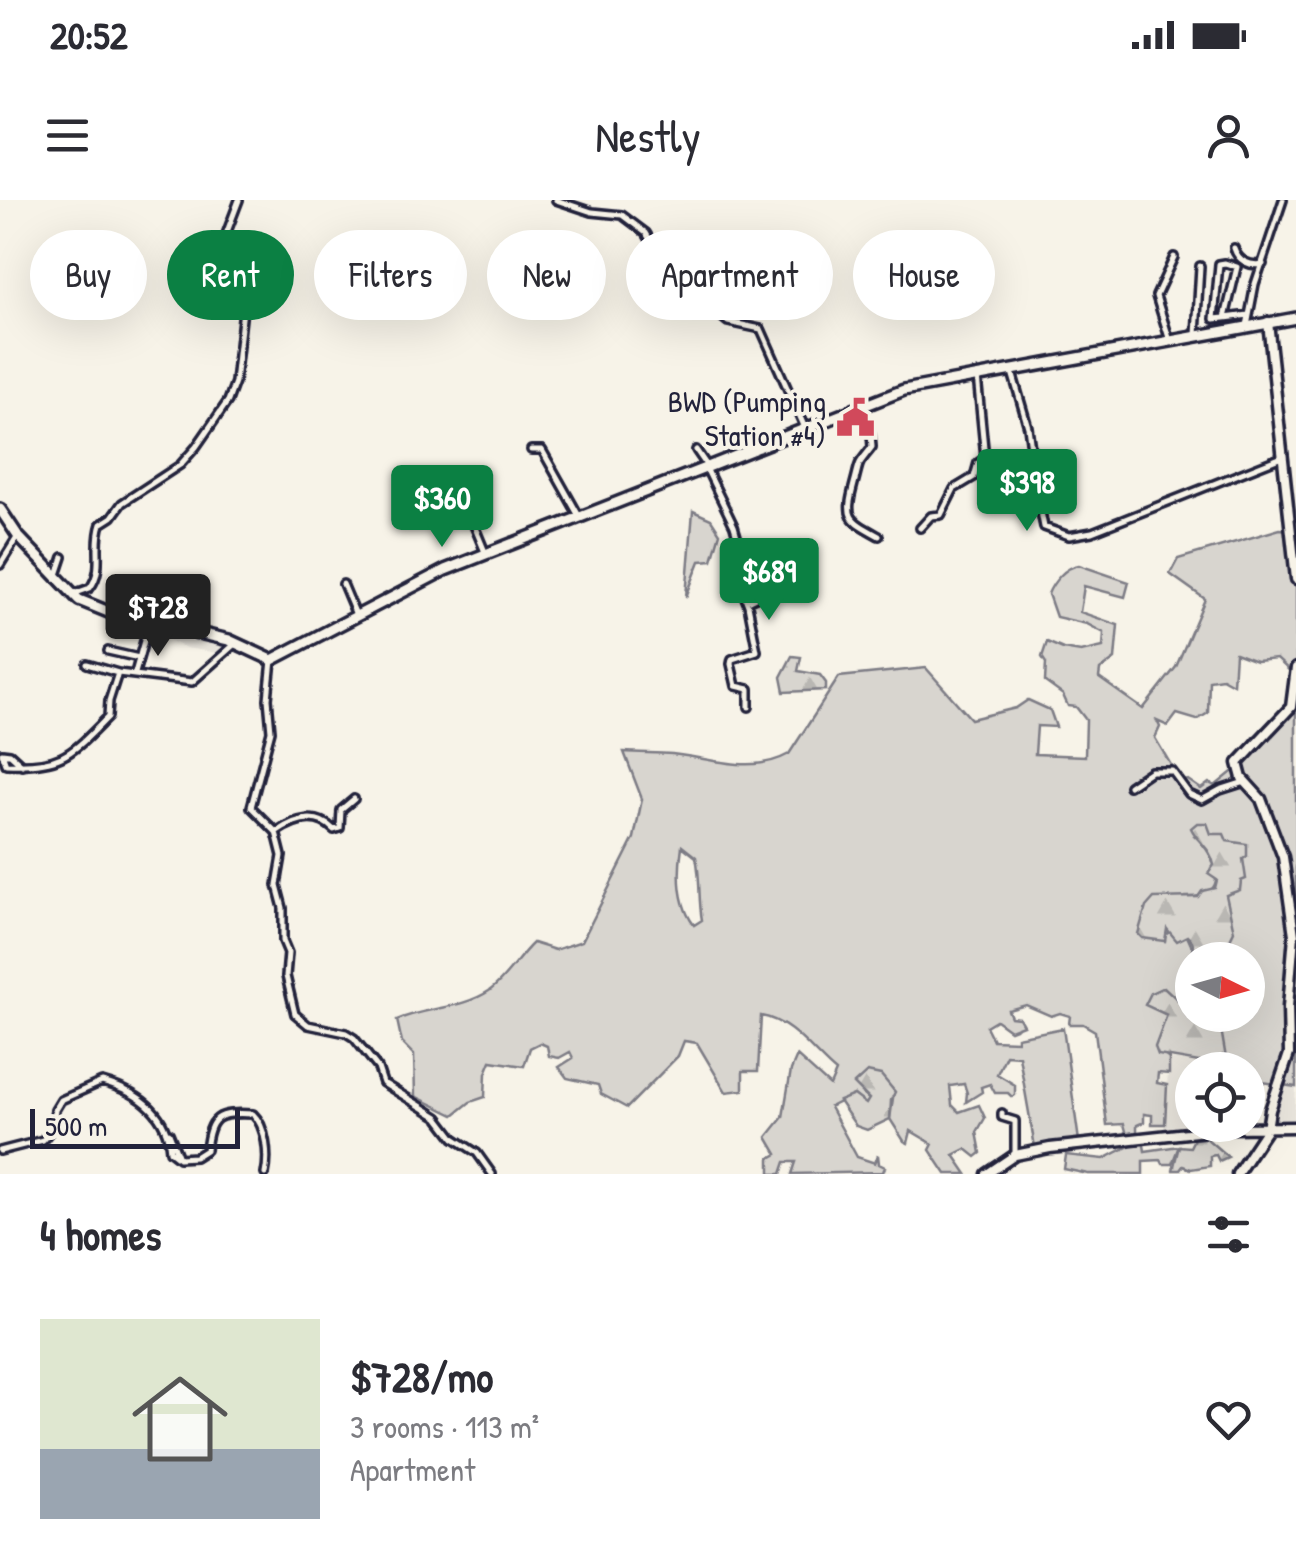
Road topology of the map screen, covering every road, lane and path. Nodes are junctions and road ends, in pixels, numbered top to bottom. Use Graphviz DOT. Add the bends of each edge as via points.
graph roads {
  1 [pos="239,200"];
  2 [pos="556,200"];
  3 [pos="1283,200"];
  4 [pos="642,230"];
  5 [pos="1234,248"];
  6 [pos="1174,257"];
  7 [pos="1263,264"];
  8 [pos="1200,266"];
  9 [pos="1225,318"];
  10 [pos="1296,318"];
  11 [pos="726,320"];
  12 [pos="1248,321"];
  13 [pos="1268,322"];
  14 [pos="1196,335"];
  15 [pos="1170,341"];
  16 [pos="1011,370"];
  17 [pos="977,376"];
  18 [pos="861,406"];
  19 [pos="805,428"];
  20 [pos="531,450"];
  21 [pos="696,450"];
  22 [pos="1285,456"];
  23 [pos="706,466"];
  24 [pos="1037,492"];
  25 [pos="1054,500"];
  26 [pos="0,510"];
  27 [pos="468,514"];
  28 [pos="579,516"];
  29 [pos="920,528"];
  30 [pos="1294,532"];
  31 [pos="18,536"];
  32 [pos="878,536"];
  33 [pos="486,553"];
  34 [pos="63,557"];
  35 [pos="0,565"];
  36 [pos="56,578"];
  37 [pos="1296,579"];
  38 [pos="344,584"];
  39 [pos="784,584"];
  40 [pos="73,595"];
  41 [pos="747,601"];
  42 [pos="356,615"];
  43 [pos="150,620"];
  44 [pos="236,643"];
  45 [pos="108,651"];
  46 [pos="139,658"];
  47 [pos="272,660"];
  48 [pos="87,664"];
  49 [pos="1296,668"];
  50 [pos="118,673"];
  51 [pos="135,673"];
  52 [pos="749,707"];
  53 [pos="1,753"];
  54 [pos="1245,782"];
  55 [pos="1130,786"];
  56 [pos="354,800"];
  57 [pos="276,832"];
  58 [pos="1002,1113"];
  59 [pos="1267,1126"];
  60 [pos="1296,1128"];
  61 [pos="0,1151"];
  62 [pos="1015,1155"];
  63 [pos="265,1174"];
  64 [pos="492,1174"];
  65 [pos="987,1174"];
  66 [pos="1237,1174"];
  1 -- 40 [label="street" via="226,237 244,306 228,401 188,456 101,524 97,578 85,593"];
  2 -- 4 [label="street" via="622,215"];
  3 -- 7 [label="street"];
  5 -- 7 [label="street" via="1243,261"];
  6 -- 15 [label="street" via="1156,296"];
  7 -- 12 [label="street"];
  8 -- 14 [label="street"];
  9 -- 9 [label="street" via="1238,269 1225,263 1218,266 1212,316"];
  9 -- 12 [label="street"];
  10 -- 13 [label="main road"];
  11 -- 19 [label="street" via="762,329"];
  12 -- 13 [label="main road"];
  12 -- 14 [label="main road"];
  13 -- 22 [label="street"];
  14 -- 15 [label="main road"];
  15 -- 16 [label="main road"];
  16 -- 17 [label="main road"];
  16 -- 24 [label="street"];
  17 -- 18 [label="main road"];
  17 -- 29 [label="street" via="985,458 974,477 954,489 940,515"];
  18 -- 19 [label="main road"];
  18 -- 32 [label="street" via="872,447 856,464 848,510 853,522"];
  19 -- 23 [label="main road"];
  20 -- 28 [label="street" via="542,450"];
  21 -- 23 [label="street"];
  22 -- 24 [label="street" via="1069,536 1044,527"];
  22 -- 30 [label="street"];
  23 -- 28 [label="main road"];
  23 -- 41 [label="street" via="734,526 742,554 736,574"];
  24 -- 25 [label="street"];
  26 -- 31 [label="main road"];
  27 -- 33 [label="street"];
  28 -- 33 [label="main road"];
  30 -- 37 [label="street"];
  31 -- 35 [label="street"];
  31 -- 36 [label="main road"];
  33 -- 42 [label="main road"];
  34 -- 36 [label="street"];
  36 -- 40 [label="main road"];
  38 -- 42 [label="street"];
  39 -- 41 [label="street"];
  40 -- 43 [label="main road" via="105,611"];
  41 -- 52 [label="street" via="757,651 730,664 736,686 750,689"];
  42 -- 47 [label="main road"];
  43 -- 44 [label="main road"];
  43 -- 46 [label="street"];
  44 -- 47 [label="main road"];
  44 -- 51 [label="street" via="192,682"];
  45 -- 46 [label="street"];
  46 -- 51 [label="street"];
  47 -- 57 [label="street" via="271,731 251,807"];
  48 -- 50 [label="street"];
  49 -- 54 [label="street" via="1291,707 1238,763"];
  50 -- 51 [label="street"];
  50 -- 53 [label="street" via="108,717 79,750 25,766 6,764"];
  54 -- 55 [label="street" via="1202,800 1172,770 1151,772"];
  54 -- 59 [label="street" via="1261,799 1283,857 1294,935 1290,1054"];
  56 -- 57 [label="street" via="341,810 340,828 317,819"];
  57 -- 64 [label="street" via="282,941 295,1014 308,1025 354,1038 382,1083 438,1116"];
  58 -- 62 [label="street" via="1015,1122"];
  59 -- 60 [label="street"];
  59 -- 62 [label="street"];
  59 -- 66 [label="street"];
  61 -- 63 [label="street" via="43,1140 61,1100 102,1082 144,1101 179,1158 206,1150 212,1122 253,1114 262,1122"];
  62 -- 65 [label="street"];
}
